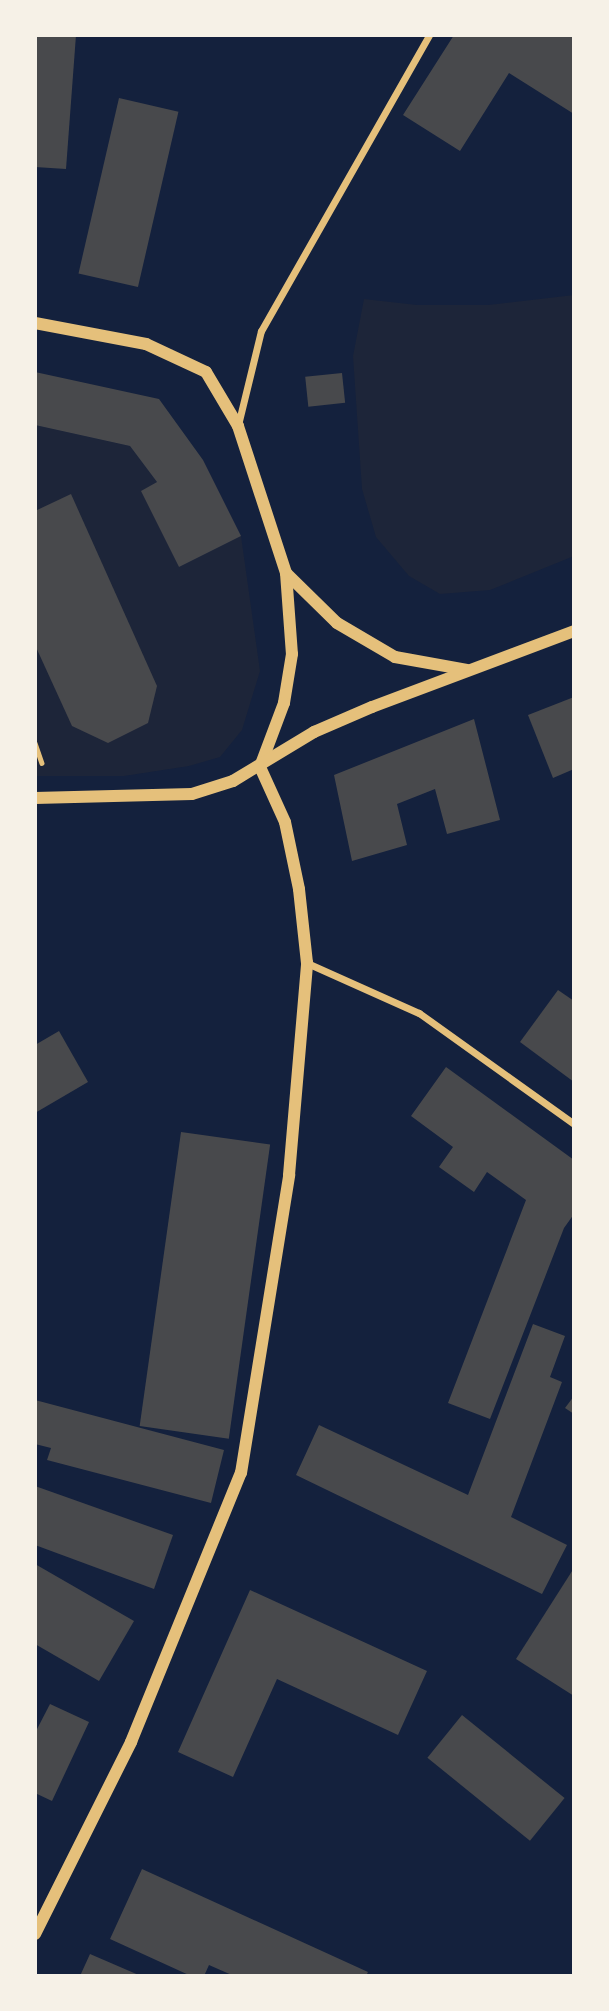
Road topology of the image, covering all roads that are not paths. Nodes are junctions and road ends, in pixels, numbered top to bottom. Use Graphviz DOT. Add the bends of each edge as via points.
graph roads {
  1 [pos="429,35"];
  2 [pos="35,323"];
  3 [pos="238,426"];
  4 [pos="286,573"];
  5 [pos="574,631"];
  6 [pos="467,670"];
  7 [pos="260,767"];
  8 [pos="35,798"];
  9 [pos="307,963"];
  10 [pos="574,1124"];
  11 [pos="35,1934"];
  1 -- 3 [label="street" via="261,331"];
  2 -- 3 [label="street" via="146,344 206,372"];
  3 -- 4 [label="street"];
  4 -- 6 [label="street" via="337,623 395,657"];
  4 -- 7 [label="street" via="292,654 284,703"];
  5 -- 6 [label="street"];
  6 -- 7 [label="street" via="314,732"];
  7 -- 8 [label="street" via="192,794"];
  7 -- 9 [label="street" via="285,822 299,889"];
  9 -- 10 [label="street" via="419,1013"];
  9 -- 11 [label="street" via="289,1175 241,1474 131,1742"];
}
